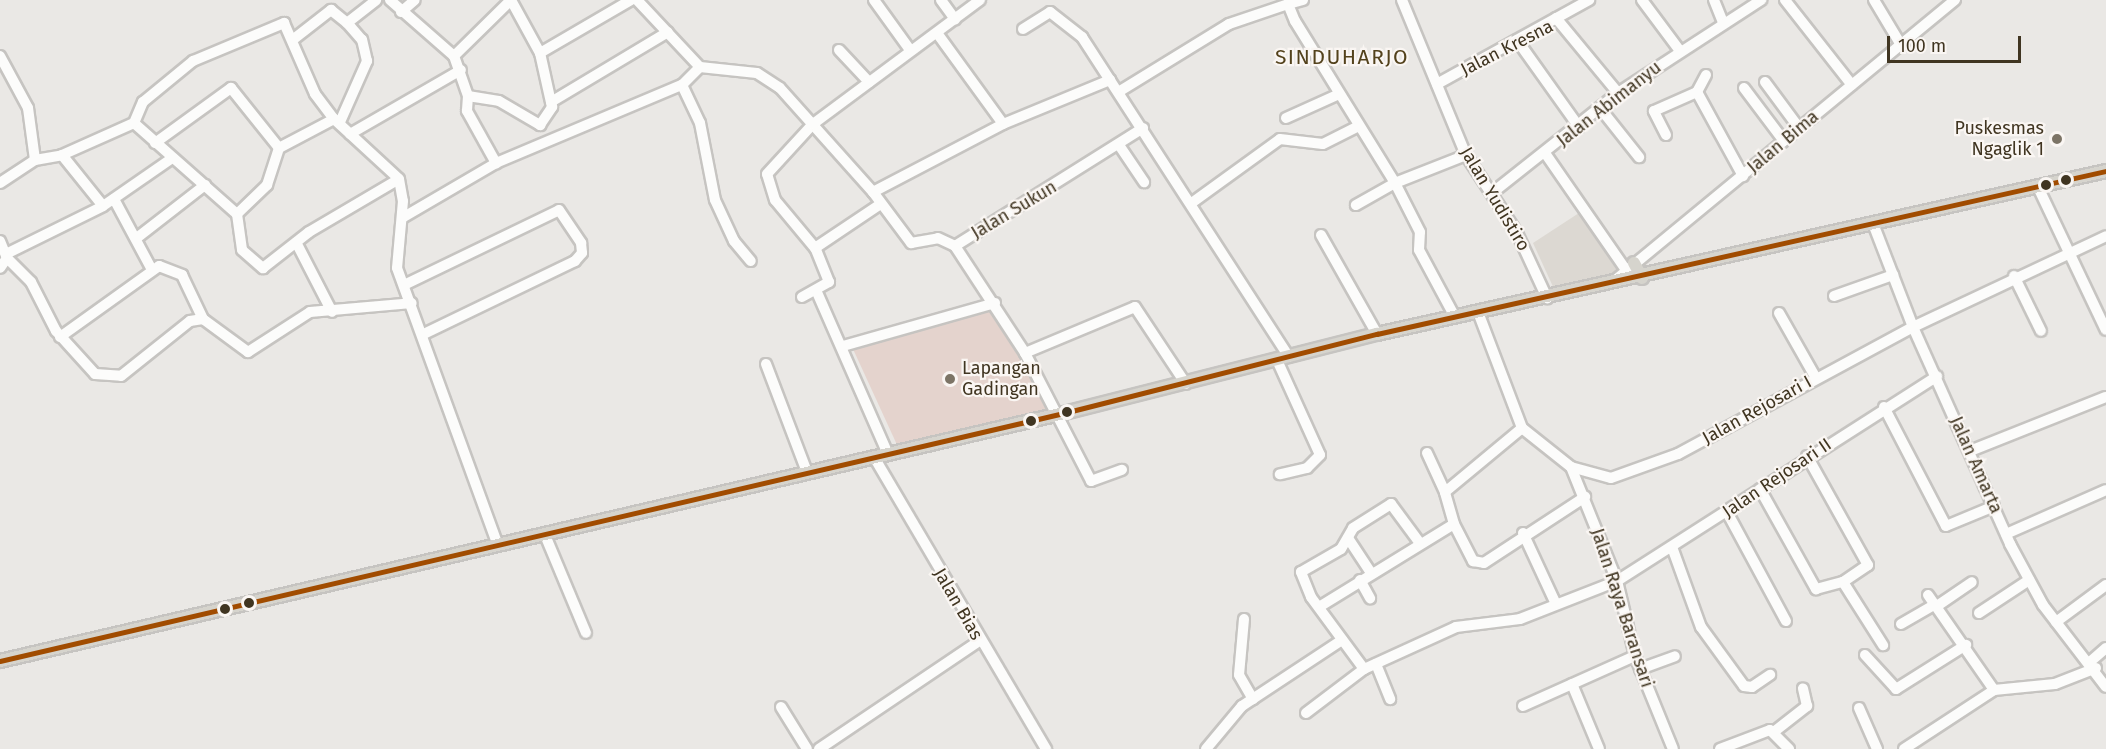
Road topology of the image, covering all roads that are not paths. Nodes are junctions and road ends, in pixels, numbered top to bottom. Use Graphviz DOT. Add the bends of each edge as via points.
graph roads {
  1 [pos="376,0"];
  2 [pos="390,0"];
  3 [pos="414,0"];
  4 [pos="511,0"];
  5 [pos="631,0"];
  6 [pos="637,0"];
  7 [pos="874,0"];
  8 [pos="941,0"];
  9 [pos="980,0"];
  10 [pos="1402,0"];
  11 [pos="1590,0"];
  12 [pos="1642,0"];
  13 [pos="1714,0"];
  14 [pos="1761,0"];
  15 [pos="1785,0"];
  16 [pos="1874,0"];
  17 [pos="1955,0"];
  18 [pos="1294,2"];
  19 [pos="401,12"];
  20 [pos="1556,18"];
  21 [pos="955,20"];
  22 [pos="1723,22"];
  23 [pos="347,23"];
  24 [pos="1023,29"];
  25 [pos="668,32"];
  26 [pos="937,33"];
  27 [pos="295,38"];
  28 [pos="1517,40"];
  29 [pos="1901,45"];
  30 [pos="839,50"];
  31 [pos="910,50"];
  32 [pos="1680,51"];
  33 [pos="540,53"];
  34 [pos="0,56"];
  35 [pos="454,56"];
  36 [pos="700,67"];
  37 [pos="460,70"];
  38 [pos="1706,75"];
  39 [pos="1110,80"];
  40 [pos="869,81"];
  41 [pos="1765,82"];
  42 [pos="1437,84"];
  43 [pos="682,85"];
  44 [pos="1852,85"];
  45 [pos="1744,88"];
  46 [pos="1120,91"];
  47 [pos="1697,92"];
  48 [pos="1618,93"];
  49 [pos="1337,95"];
  50 [pos="468,96"];
  51 [pos="551,102"];
  52 [pos="1600,108"];
  53 [pos="1286,118"];
  54 [pos="337,121"];
  55 [pos="134,123"];
  56 [pos="813,124"];
  57 [pos="1004,124"];
  58 [pos="1359,126"];
  59 [pos="1580,127"];
  60 [pos="1143,128"];
  61 [pos="1798,128"];
  62 [pos="350,134"];
  63 [pos="1666,135"];
  64 [pos="1784,141"];
  65 [pos="155,143"];
  66 [pos="1119,145"];
  67 [pos="279,148"];
  68 [pos="1545,153"];
  69 [pos="62,155"];
  70 [pos="1466,155"];
  71 [pos="1639,157"];
  72 [pos="171,159"];
  73 [pos="35,160"];
  74 [pos="496,163"];
  75 [pos="2106,171"];
  76 [pos="1743,176"];
  77 [pos="399,179"];
  78 [pos="1144,182"];
  79 [pos="0,183"];
  80 [pos="1395,183"];
  81 [pos="205,185"];
  82 [pos="2038,187"];
  83 [pos="873,192"];
  84 [pos="1492,194"];
  85 [pos="114,199"];
  86 [pos="1193,202"];
  87 [pos="879,205"];
  88 [pos="1356,205"];
  89 [pos="103,206"];
  90 [pos="237,214"];
  91 [pos="402,218"];
  92 [pos="1874,226"];
  93 [pos="1321,235"];
  94 [pos="2106,236"];
  95 [pos="138,237"];
  96 [pos="0,241"];
  97 [pos="298,246"];
  98 [pos="955,246"];
  99 [pos="815,248"];
  100 [pos="2066,251"];
  101 [pos="4,260"];
  102 [pos="751,261"];
  103 [pos="1630,266"];
  104 [pos="151,268"];
  105 [pos="1893,275"];
  106 [pos="2014,276"];
  107 [pos="1642,278"];
  108 [pos="1612,283"];
  109 [pos="404,285"];
  110 [pos="816,290"];
  111 [pos="1834,296"];
  112 [pos="802,297"];
  113 [pos="1547,298"];
  114 [pos="412,303"];
  115 [pos="995,303"];
  116 [pos="332,312"];
  117 [pos="1478,312"];
  118 [pos="1779,313"];
  119 [pos="1455,317"];
  120 [pos="203,319"];
  121 [pos="1913,327"];
  122 [pos="2106,330"];
  123 [pos="2041,331"];
  124 [pos="424,334"];
  125 [pos="1377,334"];
  126 [pos="60,336"];
  127 [pos="843,346"];
  128 [pos="1025,352"];
  129 [pos="1283,359"];
  130 [pos="766,364"];
  131 [pos="1937,376"];
  132 [pos="1816,378"];
  133 [pos="1186,384"];
  134 [pos="2106,397"];
  135 [pos="1884,407"];
  136 [pos="1056,415"];
  137 [pos="1522,428"];
  138 [pos="1970,451"];
  139 [pos="1427,453"];
  140 [pos="888,454"];
  141 [pos="1807,456"];
  142 [pos="874,457"];
  143 [pos="1571,467"];
  144 [pos="1122,470"];
  145 [pos="807,472"];
  146 [pos="1280,474"];
  147 [pos="1760,489"];
  148 [pos="2106,490"];
  149 [pos="1445,492"];
  150 [pos="1585,497"];
  151 [pos="1994,506"];
  152 [pos="1727,512"];
  153 [pos="1454,524"];
  154 [pos="1523,533"];
  155 [pos="2006,534"];
  156 [pos="545,535"];
  157 [pos="1348,537"];
  158 [pos="1419,542"];
  159 [pos="498,545"];
  160 [pos="1672,547"];
  161 [pos="1371,573"];
  162 [pos="1360,580"];
  163 [pos="2029,580"];
  164 [pos="1617,581"];
  165 [pos="1843,582"];
  166 [pos="1972,582"];
  167 [pos="2106,585"];
  168 [pos="1370,598"];
  169 [pos="1933,602"];
  170 [pos="1556,604"];
  171 [pos="1319,607"];
  172 [pos="1979,613"];
  173 [pos="1244,619"];
  174 [pos="1786,621"];
  175 [pos="2056,622"];
  176 [pos="1900,624"];
  177 [pos="586,633"];
  178 [pos="979,640"];
  179 [pos="1342,640"];
  180 [pos="1882,645"];
  181 [pos="1966,645"];
  182 [pos="2106,648"];
  183 [pos="1865,655"];
  184 [pos="1635,656"];
  185 [pos="1675,656"];
  186 [pos="0,661"];
  187 [pos="1376,664"];
  188 [pos="2093,665"];
  189 [pos="1364,669"];
  190 [pos="1640,669"];
  191 [pos="1770,675"];
  192 [pos="1572,684"];
  193 [pos="2106,687"];
  194 [pos="1803,688"];
  195 [pos="1994,690"];
  196 [pos="1253,699"];
  197 [pos="1390,699"];
  198 [pos="1523,706"];
  199 [pos="1858,708"];
  200 [pos="1306,713"];
  201 [pos="1775,731"];
  202 [pos="800,749"];
  203 [pos="807,749"];
  204 [pos="819,749"];
  205 [pos="1046,749"];
  206 [pos="1206,749"];
  207 [pos="1599,749"];
  208 [pos="1672,749"];
  209 [pos="1720,749"];
  210 [pos="1789,749"];
  211 [pos="1877,749"];
  212 [pos="1904,749"];
  1 -- 23 [label="street"];
  2 -- 19 [label="street"];
  3 -- 19 [label="street"];
  4 -- 33 [label="street"];
  4 -- 35 [label="street"];
  5 -- 33 [label="street"];
  6 -- 25 [label="street"];
  7 -- 31 [label="street"];
  8 -- 21 [label="street"];
  9 -- 21 [label="street"];
  10 -- 42 [label="street, Jalan Yudistiro"];
  11 -- 20 [label="street"];
  12 -- 32 [label="street"];
  13 -- 22 [label="street"];
  14 -- 22 [label="street, Jalan Abimanyu"];
  15 -- 44 [label="street"];
  16 -- 29 [label="street"];
  17 -- 29 [label="street, Jalan Bima"];
  18 -- 46 [label="street" via="1229,24"];
  18 -- 49 [label="street"];
  19 -- 35 [label="street"];
  20 -- 28 [label="street, Jalan Kresna"];
  20 -- 48 [label="street, Jalan Kresna"];
  21 -- 26 [label="street"];
  22 -- 32 [label="street, Jalan Abimanyu"];
  23 -- 27 [label="street" via="332,10"];
  23 -- 54 [label="street" via="362,40 367,62"];
  24 -- 39 [label="street" via="1052,13 1082,37"];
  25 -- 36 [label="street"];
  25 -- 51 [label="street"];
  26 -- 31 [label="street"];
  26 -- 57 [label="street"];
  27 -- 54 [label="street" via="309,81"];
  27 -- 55 [label="street" via="277,22 228,49 208,53 143,102"];
  28 -- 42 [label="street, Jalan Kresna"];
  28 -- 59 [label="street"];
  29 -- 44 [label="street, Jalan Bima"];
  30 -- 40 [label="street"];
  31 -- 40 [label="street"];
  32 -- 48 [label="street, Jalan Abimanyu"];
  33 -- 51 [label="street"];
  34 -- 73 [label="street" via="28,108"];
  35 -- 37 [label="street"];
  36 -- 43 [label="street"];
  36 -- 56 [label="street, Jalan Sukun" via="757,73 787,94"];
  37 -- 50 [label="street"];
  37 -- 62 [label="street"];
  38 -- 47 [label="street"];
  39 -- 46 [label="street"];
  39 -- 57 [label="street"];
  40 -- 56 [label="street"];
  41 -- 61 [label="street"];
  42 -- 70 [label="street, Jalan Yudistiro"];
  43 -- 74 [label="street"];
  43 -- 102 [label="street" via="700,123 715,200 731,235"];
  44 -- 61 [label="street, Jalan Bima"];
  45 -- 64 [label="street"];
  46 -- 60 [label="street"];
  47 -- 63 [label="street" via="1654,111"];
  47 -- 76 [label="street"];
  48 -- 52 [label="street, Jalan Abimanyu"];
  49 -- 53 [label="street"];
  49 -- 58 [label="street"];
  50 -- 51 [label="street" via="499,101 535,125 549,117"];
  50 -- 74 [label="street" via="467,111"];
  52 -- 59 [label="street, Jalan Abimanyu"];
  52 -- 71 [label="street"];
  54 -- 62 [label="street"];
  54 -- 67 [label="street"];
  55 -- 65 [label="street"];
  55 -- 69 [label="street"];
  56 -- 83 [label="street, Jalan Sukun"];
  56 -- 99 [label="street" via="765,178 774,200"];
  57 -- 83 [label="street"];
  58 -- 80 [label="street"];
  58 -- 86 [label="street" via="1323,144 1280,139"];
  59 -- 68 [label="street, Jalan Abimanyu"];
  60 -- 66 [label="street, Jalan Sukun"];
  60 -- 86 [label="street"];
  61 -- 64 [label="street, Jalan Bima"];
  62 -- 77 [label="street"];
  64 -- 76 [label="street, Jalan Bima"];
  65 -- 67 [label="street" via="231,88"];
  65 -- 72 [label="street"];
  66 -- 78 [label="street"];
  66 -- 98 [label="street, Jalan Sukun"];
  67 -- 90 [label="street" via="267,185"];
  68 -- 84 [label="street, Jalan Abimanyu"];
  68 -- 103 [label="street"];
  69 -- 73 [label="street"];
  69 -- 89 [label="street"];
  70 -- 80 [label="street"];
  70 -- 84 [label="street, Jalan Yudistiro"];
  72 -- 81 [label="street"];
  72 -- 85 [label="street"];
  73 -- 79 [label="street"];
  74 -- 91 [label="street"];
  75 -- 82 [label="main road"];
  76 -- 103 [label="street, Jalan Bima"];
  77 -- 91 [label="street"];
  77 -- 97 [label="street" via="309,232"];
  80 -- 88 [label="street"];
  80 -- 119 [label="street" via="1420,232 1419,250"];
  81 -- 90 [label="street"];
  81 -- 95 [label="street"];
  82 -- 92 [label="main road"];
  82 -- 100 [label="street"];
  83 -- 87 [label="street, Jalan Sukun"];
  84 -- 113 [label="street, Jalan Yudistiro"];
  85 -- 89 [label="street"];
  85 -- 95 [label="street"];
  86 -- 129 [label="street"];
  87 -- 98 [label="street, Jalan Sukun" via="911,243 938,238"];
  87 -- 99 [label="street"];
  89 -- 101 [label="street"];
  90 -- 97 [label="street" via="242,250 263,268"];
  91 -- 109 [label="street" via="396,250"];
  92 -- 105 [label="street, Jalan Amarta"];
  92 -- 107 [label="main road"];
  93 -- 125 [label="street"];
  94 -- 100 [label="street, Jalan Rejosari I"];
  95 -- 104 [label="street"];
  96 -- 101 [label="street"];
  97 -- 116 [label="street"];
  98 -- 115 [label="street"];
  99 -- 110 [label="street" via="829,282"];
  100 -- 106 [label="street, Jalan Rejosari I"];
  100 -- 122 [label="street"];
  101 -- 126 [label="street" via="31,282"];
  103 -- 107 [label="main road"];
  103 -- 108 [label="street, Jalan Bima"];
  104 -- 120 [label="street" via="171,266 182,275"];
  104 -- 126 [label="street"];
  105 -- 111 [label="street"];
  105 -- 121 [label="street, Jalan Amarta"];
  106 -- 121 [label="street, Jalan Rejosari I"];
  106 -- 123 [label="street"];
  107 -- 108 [label="main road"];
  108 -- 113 [label="main road"];
  109 -- 114 [label="street"];
  109 -- 124 [label="street" via="559,210 581,243 582,254 575,261"];
  110 -- 112 [label="street"];
  110 -- 127 [label="street"];
  113 -- 117 [label="main road"];
  114 -- 116 [label="street"];
  114 -- 124 [label="street"];
  115 -- 127 [label="street"];
  115 -- 128 [label="street"];
  116 -- 120 [label="street" via="310,312 248,352"];
  117 -- 119 [label="main road"];
  117 -- 137 [label="street"];
  118 -- 132 [label="street"];
  119 -- 125 [label="main road"];
  120 -- 126 [label="street" via="190,321 121,376 94,374"];
  121 -- 131 [label="street, Jalan Amarta"];
  121 -- 132 [label="street, Jalan Rejosari I"];
  124 -- 159 [label="street"];
  125 -- 129 [label="main road"];
  127 -- 140 [label="street"];
  128 -- 133 [label="street" via="1135,307"];
  128 -- 136 [label="street"];
  129 -- 133 [label="main road"];
  129 -- 146 [label="street" via="1320,455 1301,470"];
  130 -- 145 [label="street"];
  131 -- 135 [label="street, Jalan Rejosari II"];
  131 -- 138 [label="street, Jalan Amarta"];
  132 -- 143 [label="street, Jalan Rejosari I" via="1638,471 1611,478"];
  133 -- 136 [label="main road"];
  134 -- 138 [label="street"];
  135 -- 141 [label="street, Jalan Rejosari II"];
  135 -- 151 [label="street" via="1946,526"];
  136 -- 140 [label="main road"];
  136 -- 144 [label="street" via="1091,481"];
  137 -- 143 [label="street, Jalan Rejosari I"];
  137 -- 149 [label="street"];
  138 -- 151 [label="street, Jalan Amarta"];
  139 -- 149 [label="street"];
  140 -- 142 [label="main road"];
  141 -- 147 [label="street, Jalan Rejosari II"];
  141 -- 165 [label="street" via="1868,565"];
  142 -- 145 [label="main road"];
  142 -- 178 [label="street, Jalan Bias"];
  143 -- 150 [label="street, Jalan Raya Baransari"];
  145 -- 156 [label="main road"];
  147 -- 152 [label="street, Jalan Rejosari II"];
  147 -- 165 [label="street" via="1816,589"];
  148 -- 155 [label="street"];
  149 -- 153 [label="street"];
  150 -- 154 [label="street"];
  150 -- 164 [label="street, Jalan Raya Baransari"];
  151 -- 155 [label="street, Jalan Amarta"];
  152 -- 160 [label="street, Jalan Rejosari II"];
  152 -- 174 [label="street"];
  153 -- 154 [label="street" via="1479,564"];
  153 -- 158 [label="street"];
  154 -- 170 [label="street"];
  155 -- 163 [label="street, Jalan Amarta"];
  156 -- 159 [label="main road"];
  156 -- 177 [label="street"];
  157 -- 158 [label="street" via="1353,528 1393,504"];
  157 -- 161 [label="street"];
  157 -- 171 [label="street" via="1341,549 1301,572"];
  158 -- 161 [label="street"];
  159 -- 186 [label="main road"];
  160 -- 164 [label="street, Jalan Rejosari II"];
  160 -- 191 [label="street" via="1701,627 1744,686 1752,687"];
  161 -- 162 [label="street"];
  162 -- 168 [label="street"];
  162 -- 171 [label="street"];
  163 -- 172 [label="street"];
  163 -- 175 [label="street, Jalan Amarta"];
  164 -- 170 [label="street, Jalan Rejosari II"];
  164 -- 184 [label="street, Jalan Raya Baransari"];
  165 -- 180 [label="street"];
  166 -- 169 [label="street"];
  167 -- 175 [label="street"];
  169 -- 176 [label="street"];
  169 -- 181 [label="street"];
  170 -- 187 [label="street, Jalan Rejosari II" via="1510,622 1484,620 1456,627"];
  171 -- 179 [label="street"];
  173 -- 196 [label="street" via="1239,675"];
  175 -- 188 [label="street, Jalan Amarta"];
  178 -- 204 [label="street"];
  178 -- 205 [label="street, Jalan Bias"];
  179 -- 189 [label="street"];
  179 -- 196 [label="street"];
  181 -- 183 [label="street" via="1896,689"];
  181 -- 195 [label="street"];
  182 -- 188 [label="street"];
  184 -- 190 [label="street, Jalan Raya Baransari"];
  184 -- 192 [label="street"];
  185 -- 190 [label="street"];
  187 -- 189 [label="street, Jalan Rejosari II"];
  187 -- 197 [label="street"];
  188 -- 193 [label="street, Jalan Amarta"];
  188 -- 195 [label="street" via="2055,684"];
  189 -- 200 [label="street, Jalan Rejosari II"];
  190 -- 208 [label="street, Jalan Raya Baransari"];
  192 -- 198 [label="street"];
  192 -- 207 [label="street"];
  194 -- 201 [label="street" via="1807,706"];
  195 -- 212 [label="street"];
  196 -- 206 [label="street" via="1232,715"];
  199 -- 211 [label="street"];
  201 -- 209 [label="street" via="1761,730"];
  201 -- 210 [label="street"];
  202 -- 203 [label="street" via="779,709"];
}
